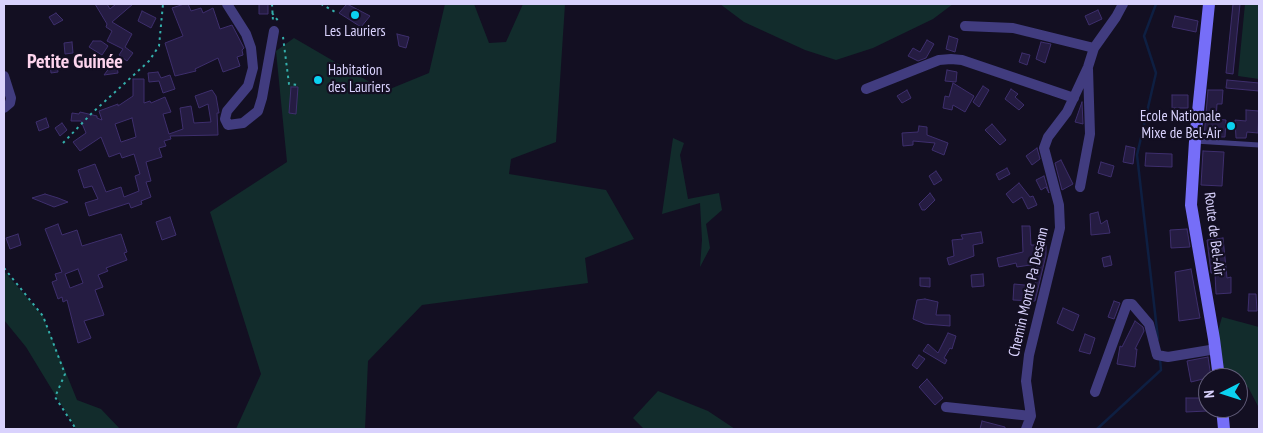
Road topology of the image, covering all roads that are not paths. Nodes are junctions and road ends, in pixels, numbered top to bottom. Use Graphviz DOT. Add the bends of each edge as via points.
graph roads {
  1 [pos="227,4"];
  2 [pos="1122,4"];
  3 [pos="1209,4"];
  4 [pos="965,26"];
  5 [pos="279,30"];
  6 [pos="1094,48"];
  7 [pos="1088,67"];
  8 [pos="4,76"];
  9 [pos="866,89"];
  10 [pos="1074,98"];
  11 [pos="4,108"];
  12 [pos="1195,141"];
  13 [pos="1259,145"];
  14 [pos="1080,187"];
  15 [pos="1216,349"];
  16 [pos="1218,368"];
  17 [pos="1095,392"];
  18 [pos="946,407"];
  19 [pos="1031,416"];
  20 [pos="1026,429"];
  1 -- 5 [label="street" via="246,34 253,68 248,86 226,111 228,125 243,124 258,111"];
  2 -- 6 [label="street, Chemin Monte Pa Desann"];
  3 -- 12 [label="street, Route de Bel-Air"];
  4 -- 6 [label="street" via="1013,28"];
  6 -- 7 [label="street, Chemin Monte Pa Desann"];
  7 -- 10 [label="street, Chemin Monte Pa Desann"];
  7 -- 14 [label="street" via="1090,134"];
  8 -- 11 [label="street" via="11,101"];
  9 -- 10 [label="street" via="939,60 950,59 962,60"];
  10 -- 19 [label="street, Chemin Monte Pa Desann" via="1044,148 1059,205 1060,228 1028,355 1026,381"];
  12 -- 13 [label="lane"];
  12 -- 15 [label="street, Route de Bel-Air" via="1191,204"];
  15 -- 16 [label="street, Route de Bel-Air"];
  15 -- 17 [label="street" via="1159,356 1149,324 1132,304 1126,304"];
  18 -- 19 [label="street"];
  19 -- 20 [label="street, Chemin Monte Pa Desann"];
}
